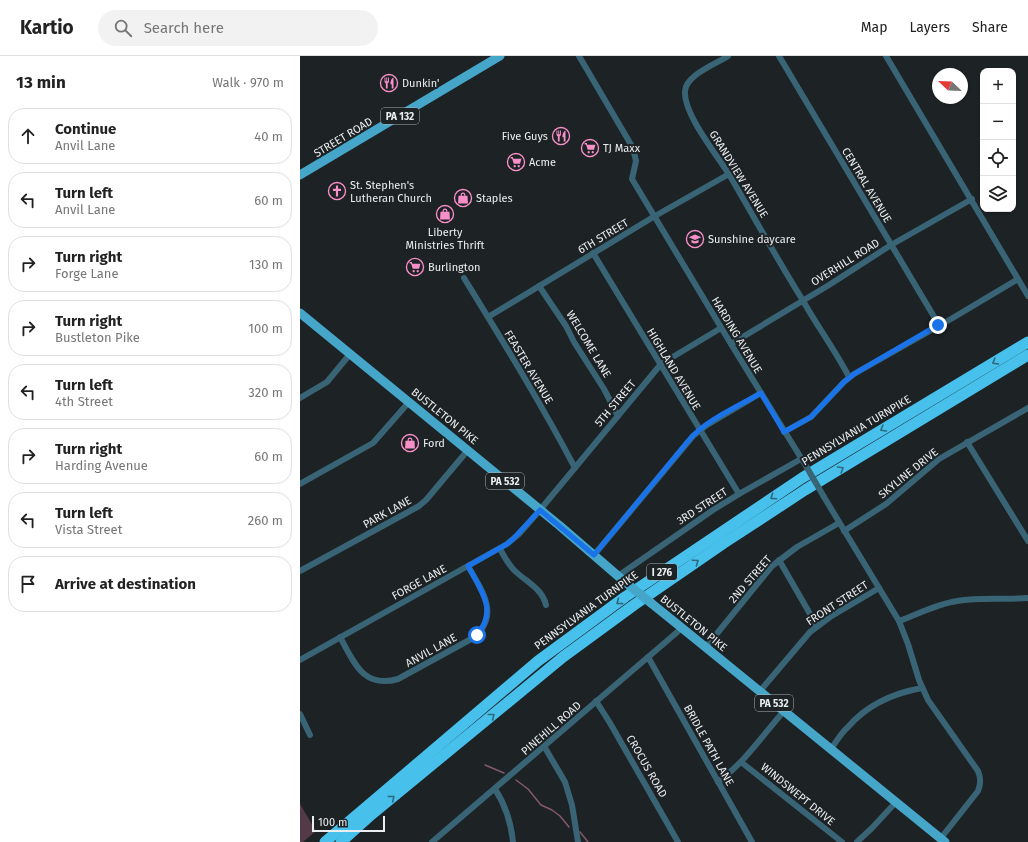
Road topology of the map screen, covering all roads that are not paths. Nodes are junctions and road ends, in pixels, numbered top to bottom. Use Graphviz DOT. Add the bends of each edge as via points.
graph roads {
  1 [pos="500,56"];
  2 [pos="579,56"];
  3 [pos="728,56"];
  4 [pos="779,56"];
  5 [pos="886,56"];
  6 [pos="729,174"];
  7 [pos="300,176"];
  8 [pos="972,199"];
  9 [pos="655,216"];
  10 [pos="891,245"];
  11 [pos="593,253"];
  12 [pos="464,278"];
  13 [pos="1018,278"];
  14 [pos="539,286"];
  15 [pos="1028,296"];
  16 [pos="802,301"];
  17 [pos="300,313"];
  18 [pos="488,317"];
  19 [pos="938,325"];
  20 [pos="721,328"];
  21 [pos="1028,342"];
  22 [pos="731,344"];
  23 [pos="350,354"];
  24 [pos="1028,356"];
  25 [pos="661,364"];
  26 [pos="849,377"];
  27 [pos="761,393"];
  28 [pos="300,398"];
  29 [pos="409,402"];
  30 [pos="1028,408"];
  31 [pos="618,416"];
  32 [pos="700,430"];
  33 [pos="784,432"];
  34 [pos="967,442"];
  35 [pos="468,450"];
  36 [pos="801,459"];
  37 [pos="575,468"];
  38 [pos="300,484"];
  39 [pos="739,494"];
  40 [pos="540,510"];
  41 [pos="839,523"];
  42 [pos="844,531"];
  43 [pos="1028,541"];
  44 [pos="500,548"];
  45 [pos="594,555"];
  46 [pos="779,560"];
  47 [pos="468,566"];
  48 [pos="300,571"];
  49 [pos="618,576"];
  50 [pos="879,588"];
  51 [pos="1028,598"];
  52 [pos="546,605"];
  53 [pos="899,621"];
  54 [pos="817,626"];
  55 [pos="682,628"];
  56 [pos="340,636"];
  57 [pos="706,647"];
  58 [pos="648,657"];
  59 [pos="300,660"];
  60 [pos="922,688"];
  61 [pos="760,692"];
  62 [pos="596,702"];
  63 [pos="784,711"];
  64 [pos="300,714"];
  65 [pos="310,735"];
  66 [pos="544,746"];
  67 [pos="831,749"];
  68 [pos="741,762"];
  69 [pos="718,782"];
  70 [pos="494,789"];
  71 [pos="896,802"];
  72 [pos="943,840"];
  73 [pos="325,842"];
  74 [pos="341,842"];
  75 [pos="432,842"];
  76 [pos="513,842"];
  77 [pos="578,842"];
  78 [pos="678,842"];
  79 [pos="752,842"];
  80 [pos="842,842"];
  81 [pos="856,842"];
  1 -- 7 [label="main road, STREET ROAD / PA 132"];
  2 -- 9 [label="street, HARDING AVENUE" via="633,148 636,161 632,179"];
  3 -- 6 [label="street, GRANDVIEW AVENUE" via="694,76 685,90 693,120"];
  4 -- 10 [label="street, CENTRAL AVENUE"];
  5 -- 8 [label="street"];
  6 -- 9 [label="street, 6TH STREET"];
  6 -- 16 [label="street, GRANDVIEW AVENUE"];
  8 -- 10 [label="street, OVERHILL ROAD"];
  8 -- 13 [label="street"];
  9 -- 11 [label="street, 6TH STREET"];
  9 -- 20 [label="street, HARDING AVENUE"];
  10 -- 16 [label="street, OVERHILL ROAD"];
  10 -- 19 [label="street, CENTRAL AVENUE"];
  11 -- 14 [label="street, 6TH STREET"];
  11 -- 25 [label="street, HIGHLAND AVENUE"];
  12 -- 18 [label="street, FEASTER AVENUE"];
  13 -- 15 [label="street"];
  13 -- 19 [label="street"];
  14 -- 18 [label="street, 6TH STREET"];
  14 -- 31 [label="street, WELCOME LANE" via="566,326"];
  16 -- 22 [label="street, OVERHILL ROAD"];
  16 -- 26 [label="street, GRANDVIEW AVENUE"];
  17 -- 23 [label="main road, BUSTLETON PIKE / PA 532"];
  18 -- 37 [label="street, FEASTER AVENUE" via="524,375"];
  19 -- 26 [label="street"];
  20 -- 22 [label="street, HARDING AVENUE"];
  20 -- 25 [label="street, 5TH STREET"];
  21 -- 73 [label="highway, PENNSYLVANIA TURNPIKE / I 276, one-way" via="802,478 625,597 538,660"];
  22 -- 27 [label="street, HARDING AVENUE"];
  23 -- 28 [label="street" via="327,382"];
  23 -- 29 [label="main road, BUSTLETON PIKE / PA 532"];
  74 -- 24 [label="highway, I 276, one-way" via="563,657 634,604 805,490"];
  25 -- 31 [label="street, 5TH STREET"];
  25 -- 32 [label="street, HIGHLAND AVENUE"];
  26 -- 33 [label="street" via="811,417"];
  27 -- 32 [label="street"];
  27 -- 33 [label="street, HARDING AVENUE"];
  29 -- 35 [label="main road, BUSTLETON PIKE / PA 532"];
  29 -- 38 [label="street" via="373,443"];
  30 -- 34 [label="street, SKYLINE DRIVE"];
  31 -- 37 [label="street, 5TH STREET"];
  32 -- 39 [label="street, HIGHLAND AVENUE"];
  32 -- 45 [label="street"];
  33 -- 36 [label="street, HARDING AVENUE"];
  34 -- 42 [label="street, SKYLINE DRIVE" via="939,459 886,504"];
  34 -- 43 [label="street"];
  35 -- 40 [label="main road, BUSTLETON PIKE / PA 532"];
  35 -- 48 [label="street, PARK LANE" via="419,506"];
  36 -- 39 [label="street, 3RD STREET"];
  36 -- 41 [label="street, HARDING AVENUE, bridge"];
  37 -- 40 [label="street, 5TH STREET"];
  39 -- 49 [label="street, 3RD STREET"];
  40 -- 44 [label="street, FORGE LANE" via="513,539"];
  40 -- 45 [label="main road, BUSTLETON PIKE / PA 532"];
  41 -- 42 [label="street, HARDING AVENUE"];
  41 -- 46 [label="street, 2ND STREET"];
  42 -- 50 [label="street, HARDING AVENUE"];
  44 -- 47 [label="street, FORGE LANE"];
  44 -- 52 [label="street" via="514,570 540,592"];
  45 -- 49 [label="main road, BUSTLETON PIKE / PA 532"];
  46 -- 54 [label="street"];
  46 -- 57 [label="street, 2ND STREET"];
  47 -- 56 [label="street, FORGE LANE"];
  47 -- 56 [label="street, ANVIL LANE" via="486,600 488,612 484,626 473,638 412,672 391,681 373,679 356,666"];
  49 -- 55 [label="main road, BUSTLETON PIKE / PA 532, bridge"];
  50 -- 53 [label="street, HARDING AVENUE"];
  50 -- 54 [label="street, FRONT STREET"];
  51 -- 53 [label="street" via="956,601"];
  53 -- 60 [label="street, HARDING AVENUE"];
  54 -- 61 [label="street, FRONT STREET"];
  55 -- 57 [label="main road, BUSTLETON PIKE / PA 532"];
  55 -- 58 [label="street, PINEHILL ROAD"];
  56 -- 59 [label="street, FORGE LANE"];
  57 -- 61 [label="main road, BUSTLETON PIKE / PA 532"];
  58 -- 62 [label="street, PINEHILL ROAD"];
  58 -- 69 [label="street, BRIDLE PATH LANE"];
  60 -- 67 [label="street" via="891,697 862,714"];
  60 -- 72 [label="street, HARDING AVENUE" via="932,708 980,776 978,790"];
  61 -- 63 [label="main road, BUSTLETON PIKE / PA 532"];
  62 -- 66 [label="street, PINEHILL ROAD"];
  62 -- 78 [label="street, CROCUS ROAD"];
  63 -- 67 [label="main road, BUSTLETON PIKE / PA 532"];
  63 -- 68 [label="street"];
  64 -- 65 [label="street"];
  66 -- 70 [label="street, PINEHILL ROAD"];
  66 -- 77 [label="street" via="565,782"];
  67 -- 71 [label="main road, BUSTLETON PIKE / PA 532"];
  68 -- 69 [label="street"];
  68 -- 80 [label="street, WINDSWEPT DRIVE"];
  69 -- 79 [label="street, BRIDLE PATH LANE"];
  70 -- 75 [label="street, PINEHILL ROAD"];
  70 -- 76 [label="street" via="506,810"];
  71 -- 72 [label="main road, BUSTLETON PIKE / PA 532"];
  71 -- 81 [label="street"];
}
